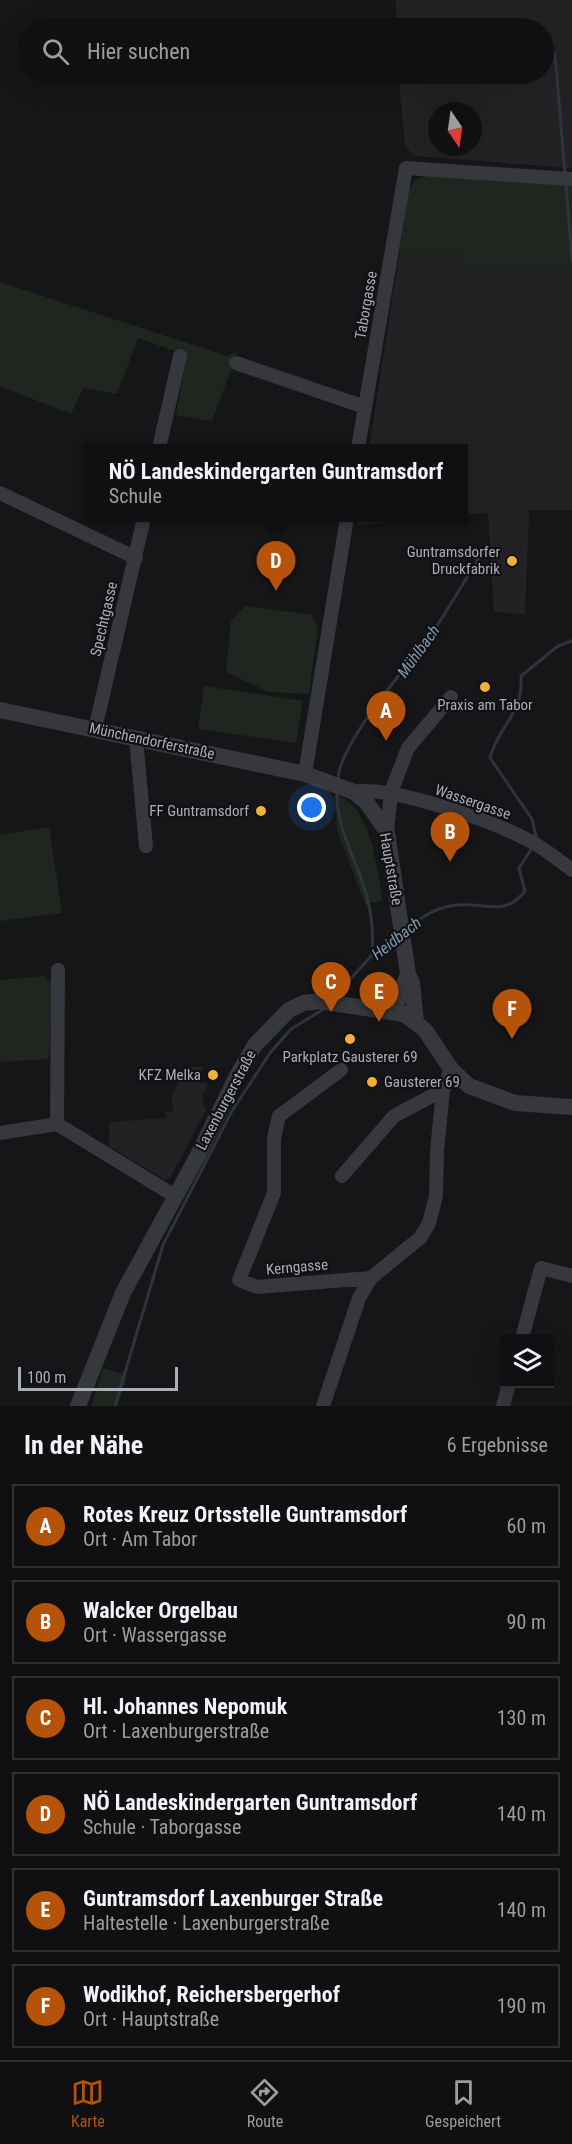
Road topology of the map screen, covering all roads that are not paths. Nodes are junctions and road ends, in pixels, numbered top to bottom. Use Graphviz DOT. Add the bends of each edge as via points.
graph roads {
  1 [pos="572,179"];
  2 [pos="180,356"];
  3 [pos="236,363"];
  4 [pos="365,407"];
  5 [pos="160,444"];
  6 [pos="359,444"];
  7 [pos="0,494"];
  8 [pos="143,522"];
  9 [pos="346,522"];
  10 [pos="135,558"];
  11 [pos="451,697"];
  12 [pos="0,710"];
  13 [pos="95,729"];
  14 [pos="136,739"];
  15 [pos="305,774"];
  16 [pos="344,786"];
  17 [pos="392,792"];
  18 [pos="387,832"];
  19 [pos="146,846"];
  20 [pos="572,870"];
  21 [pos="58,970"];
  22 [pos="408,974"];
  23 [pos="394,1011"];
  24 [pos="416,1022"];
  25 [pos="451,1068"];
  26 [pos="341,1070"];
  27 [pos="444,1090"];
  28 [pos="572,1107"];
  29 [pos="57,1124"];
  30 [pos="0,1133"];
  31 [pos="342,1176"];
  32 [pos="175,1196"];
  33 [pos="572,1276"];
  34 [pos="371,1278"];
  35 [pos="523,1334"];
  36 [pos="94,1371"];
  37 [pos="508,1388"];
  38 [pos="78,1406"];
  39 [pos="87,1406"];
  40 [pos="323,1406"];
  41 [pos="503,1406"];
  1 -- 4 [label="street, Taborgasse" via="406,168"];
  2 -- 5 [label="street"];
  3 -- 4 [label="street"];
  4 -- 6 [label="street, Taborgasse"];
  7 -- 10 [label="street"];
  8 -- 10 [label="street, Spechtgasse"];
  9 -- 15 [label="street"];
  10 -- 13 [label="street, Spechtgasse"];
  11 -- 17 [label="street" via="408,748"];
  12 -- 13 [label="street, Münchendorferstraße"];
  13 -- 14 [label="street, Münchendorferstraße"];
  14 -- 15 [label="street, Münchendorferstraße"];
  14 -- 19 [label="street"];
  15 -- 16 [label="street"];
  16 -- 17 [label="street, Wassergasse"];
  16 -- 18 [label="street, Hauptstraße" via="367,803"];
  17 -- 18 [label="street"];
  17 -- 20 [label="street, Wassergasse" via="526,838"];
  18 -- 22 [label="street, Hauptstraße"];
  21 -- 29 [label="street"];
  22 -- 23 [label="street, Hauptstraße"];
  22 -- 24 [label="street, Hauptstraße"];
  23 -- 24 [label="street, Laxenburgerstraße"];
  23 -- 32 [label="street, Laxenburgerstraße" via="319,1001 289,1010 255,1045"];
  24 -- 25 [label="street, Laxenburgerstraße"];
  25 -- 27 [label="street"];
  25 -- 28 [label="street" via="469,1086 493,1096 515,1103"];
  26 -- 34 [label="street, Kerngasse" via="279,1116 274,1139 274,1193 239,1280 257,1287"];
  27 -- 31 [label="street" via="394,1116"];
  27 -- 34 [label="street" via="436,1196 429,1223 421,1237"];
  29 -- 30 [label="street"];
  29 -- 32 [label="street"];
  32 -- 36 [label="street, Laxenburgerstraße" via="113,1314"];
  33 -- 35 [label="street" via="541,1268"];
  34 -- 40 [label="street" via="359,1298"];
  36 -- 38 [label="street, Laxenburgerstraße"];
  36 -- 39 [label="street, Laxenburgerstraße"];
  37 -- 41 [label="street"];
}
